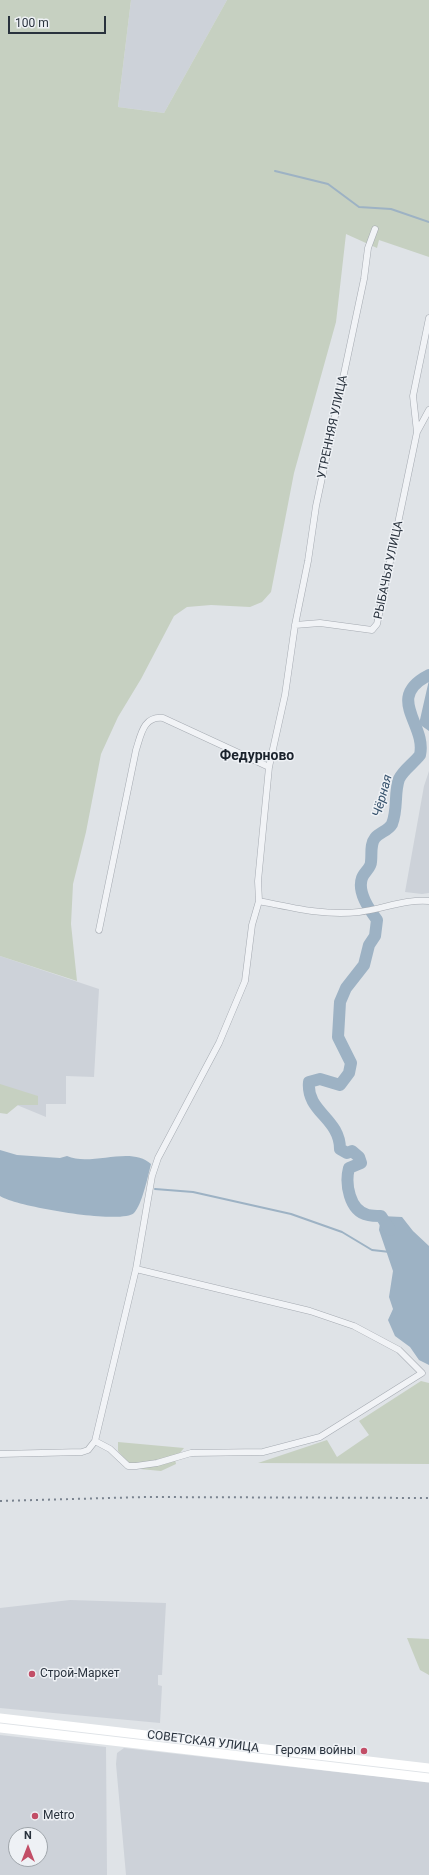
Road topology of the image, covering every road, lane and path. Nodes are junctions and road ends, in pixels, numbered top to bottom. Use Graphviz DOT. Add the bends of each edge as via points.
graph roads {
  1 [pos="375,229"];
  2 [pos="429,318"];
  3 [pos="429,410"];
  4 [pos="417,432"];
  5 [pos="295,625"];
  6 [pos="269,767"];
  7 [pos="259,901"];
  8 [pos="429,901"];
  9 [pos="99,930"];
  10 [pos="136,1269"];
  11 [pos="95,1441"];
  12 [pos="0,1454"];
  13 [pos="0,1718"];
  14 [pos="0,1728"];
  15 [pos="429,1768"];
  16 [pos="429,1778"];
  1 -- 5 [label="street, УТРЕННЯЯ УЛИЦА" via="368,248 364,279 316,506"];
  2 -- 4 [label="street" via="413,396"];
  3 -- 4 [label="street"];
  4 -- 5 [label="street, РЫБАЧЬЯ УЛИЦА" via="377,624 372,630 320,623"];
  5 -- 6 [label="street, УТРЕННЯЯ УЛИЦА" via="285,695"];
  6 -- 7 [label="street, УТРЕННЯЯ УЛИЦА" via="258,880"];
  6 -- 9 [label="street" via="163,718 150,720 145,725 136,750"];
  7 -- 8 [label="street" via="330,914 360,912 405,902"];
  7 -- 10 [label="street, УТРЕННЯЯ УЛИЦА" via="252,925 242,991 219,1043 158,1158 152,1176"];
  10 -- 11 [label="street, УТРЕННЯЯ УЛИЦА"];
  10 -- 11 [label="street" via="310,1312 354,1326 399,1350 422,1372 320,1437 263,1452 191,1453 157,1463 128,1466 110,1449"];
  11 -- 12 [label="street" via="88,1450 82,1452"];
  13 -- 15 [label="main road, СОВЕТСКАЯ УЛИЦА"];
  14 -- 16 [label="main road, СОВЕТСКАЯ УЛИЦА"];
}
